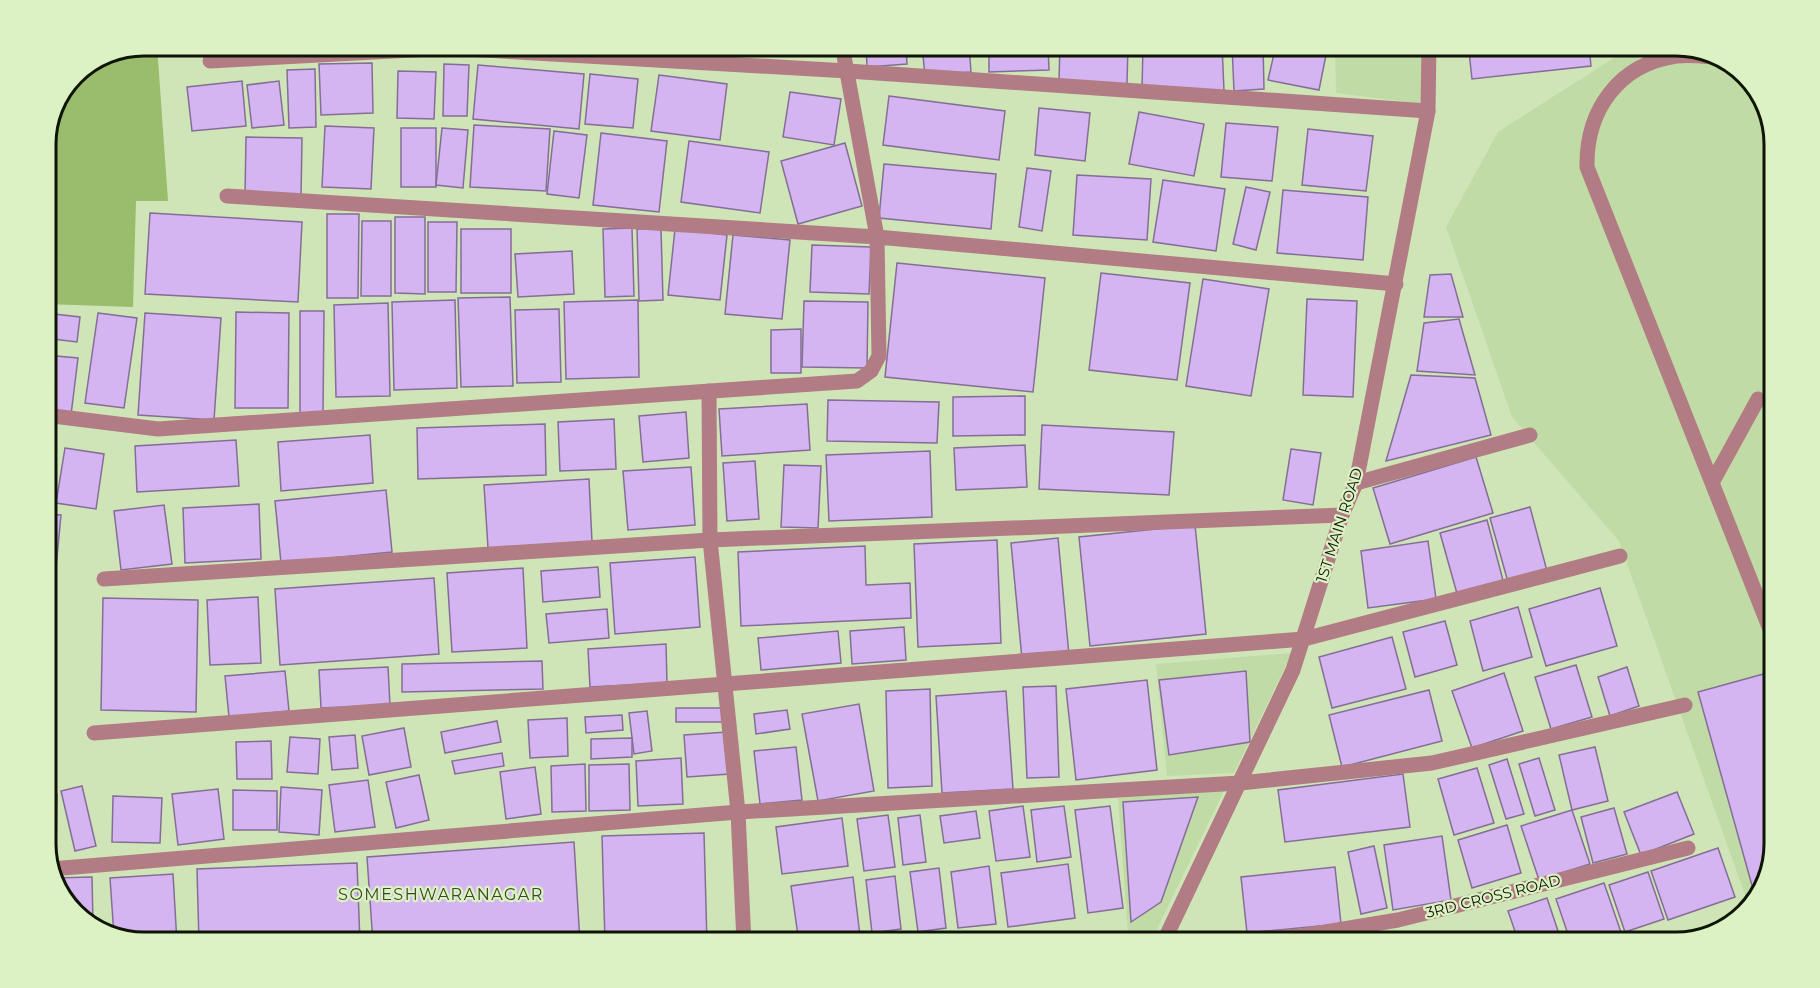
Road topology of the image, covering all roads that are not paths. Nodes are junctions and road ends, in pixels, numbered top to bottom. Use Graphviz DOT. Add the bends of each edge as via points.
graph roads {
  1 [pos="302,56"];
  2 [pos="588,56"];
  3 [pos="845,56"];
  4 [pos="1429,56"];
  5 [pos="1676,56"];
  6 [pos="1676,56"];
  7 [pos="1692,57"];
  8 [pos="210,61"];
  9 [pos="848,71"];
  10 [pos="1428,111"];
  11 [pos="227,196"];
  12 [pos="877,237"];
  13 [pos="1396,284"];
  14 [pos="709,391"];
  15 [pos="1758,399"];
  16 [pos="56,416"];
  17 [pos="1530,435"];
  18 [pos="1713,481"];
  19 [pos="1356,483"];
  20 [pos="1342,515"];
  21 [pos="710,540"];
  22 [pos="1620,556"];
  23 [pos="104,579"];
  24 [pos="1764,613"];
  25 [pos="1304,639"];
  26 [pos="726,682"];
  27 [pos="1685,705"];
  28 [pos="94,733"];
  29 [pos="1240,783"];
  30 [pos="738,812"];
  31 [pos="1688,848"];
  32 [pos="59,868"];
  33 [pos="743,932"];
  34 [pos="1168,932"];
  35 [pos="1325,932"];
  1 -- 8 [label="street"];
  2 -- 9 [label="street"];
  3 -- 9 [label="street"];
  4 -- 10 [label="street, 1ST MAIN ROAD"];
  5 -- 18 [label="street" via="1660,60 1617,85 1596,113 1587,148 1587,167"];
  6 -- 7 [label="street"];
  9 -- 10 [label="street"];
  9 -- 12 [label="street"];
  10 -- 13 [label="street, 1ST MAIN ROAD"];
  11 -- 12 [label="street"];
  12 -- 13 [label="street"];
  12 -- 14 [label="street" via="879,356 871,371 857,381"];
  13 -- 19 [label="street, 1ST MAIN ROAD"];
  14 -- 16 [label="street" via="158,429"];
  14 -- 21 [label="street"];
  15 -- 18 [label="street"];
  17 -- 19 [label="street"];
  18 -- 24 [label="street"];
  19 -- 20 [label="street, 1ST MAIN ROAD"];
  20 -- 21 [label="street"];
  20 -- 25 [label="street, 1ST MAIN ROAD"];
  21 -- 23 [label="street"];
  21 -- 26 [label="street"];
  22 -- 25 [label="street"];
  25 -- 26 [label="street"];
  25 -- 29 [label="street, 1ST MAIN ROAD"];
  26 -- 28 [label="street"];
  26 -- 30 [label="street"];
  27 -- 29 [label="street" via="1432,764"];
  29 -- 30 [label="street"];
  29 -- 34 [label="street, 1ST MAIN ROAD"];
  30 -- 32 [label="street"];
  30 -- 33 [label="street"];
  31 -- 35 [label="street, 3RD CROSS ROAD" via="1398,920"];
}
